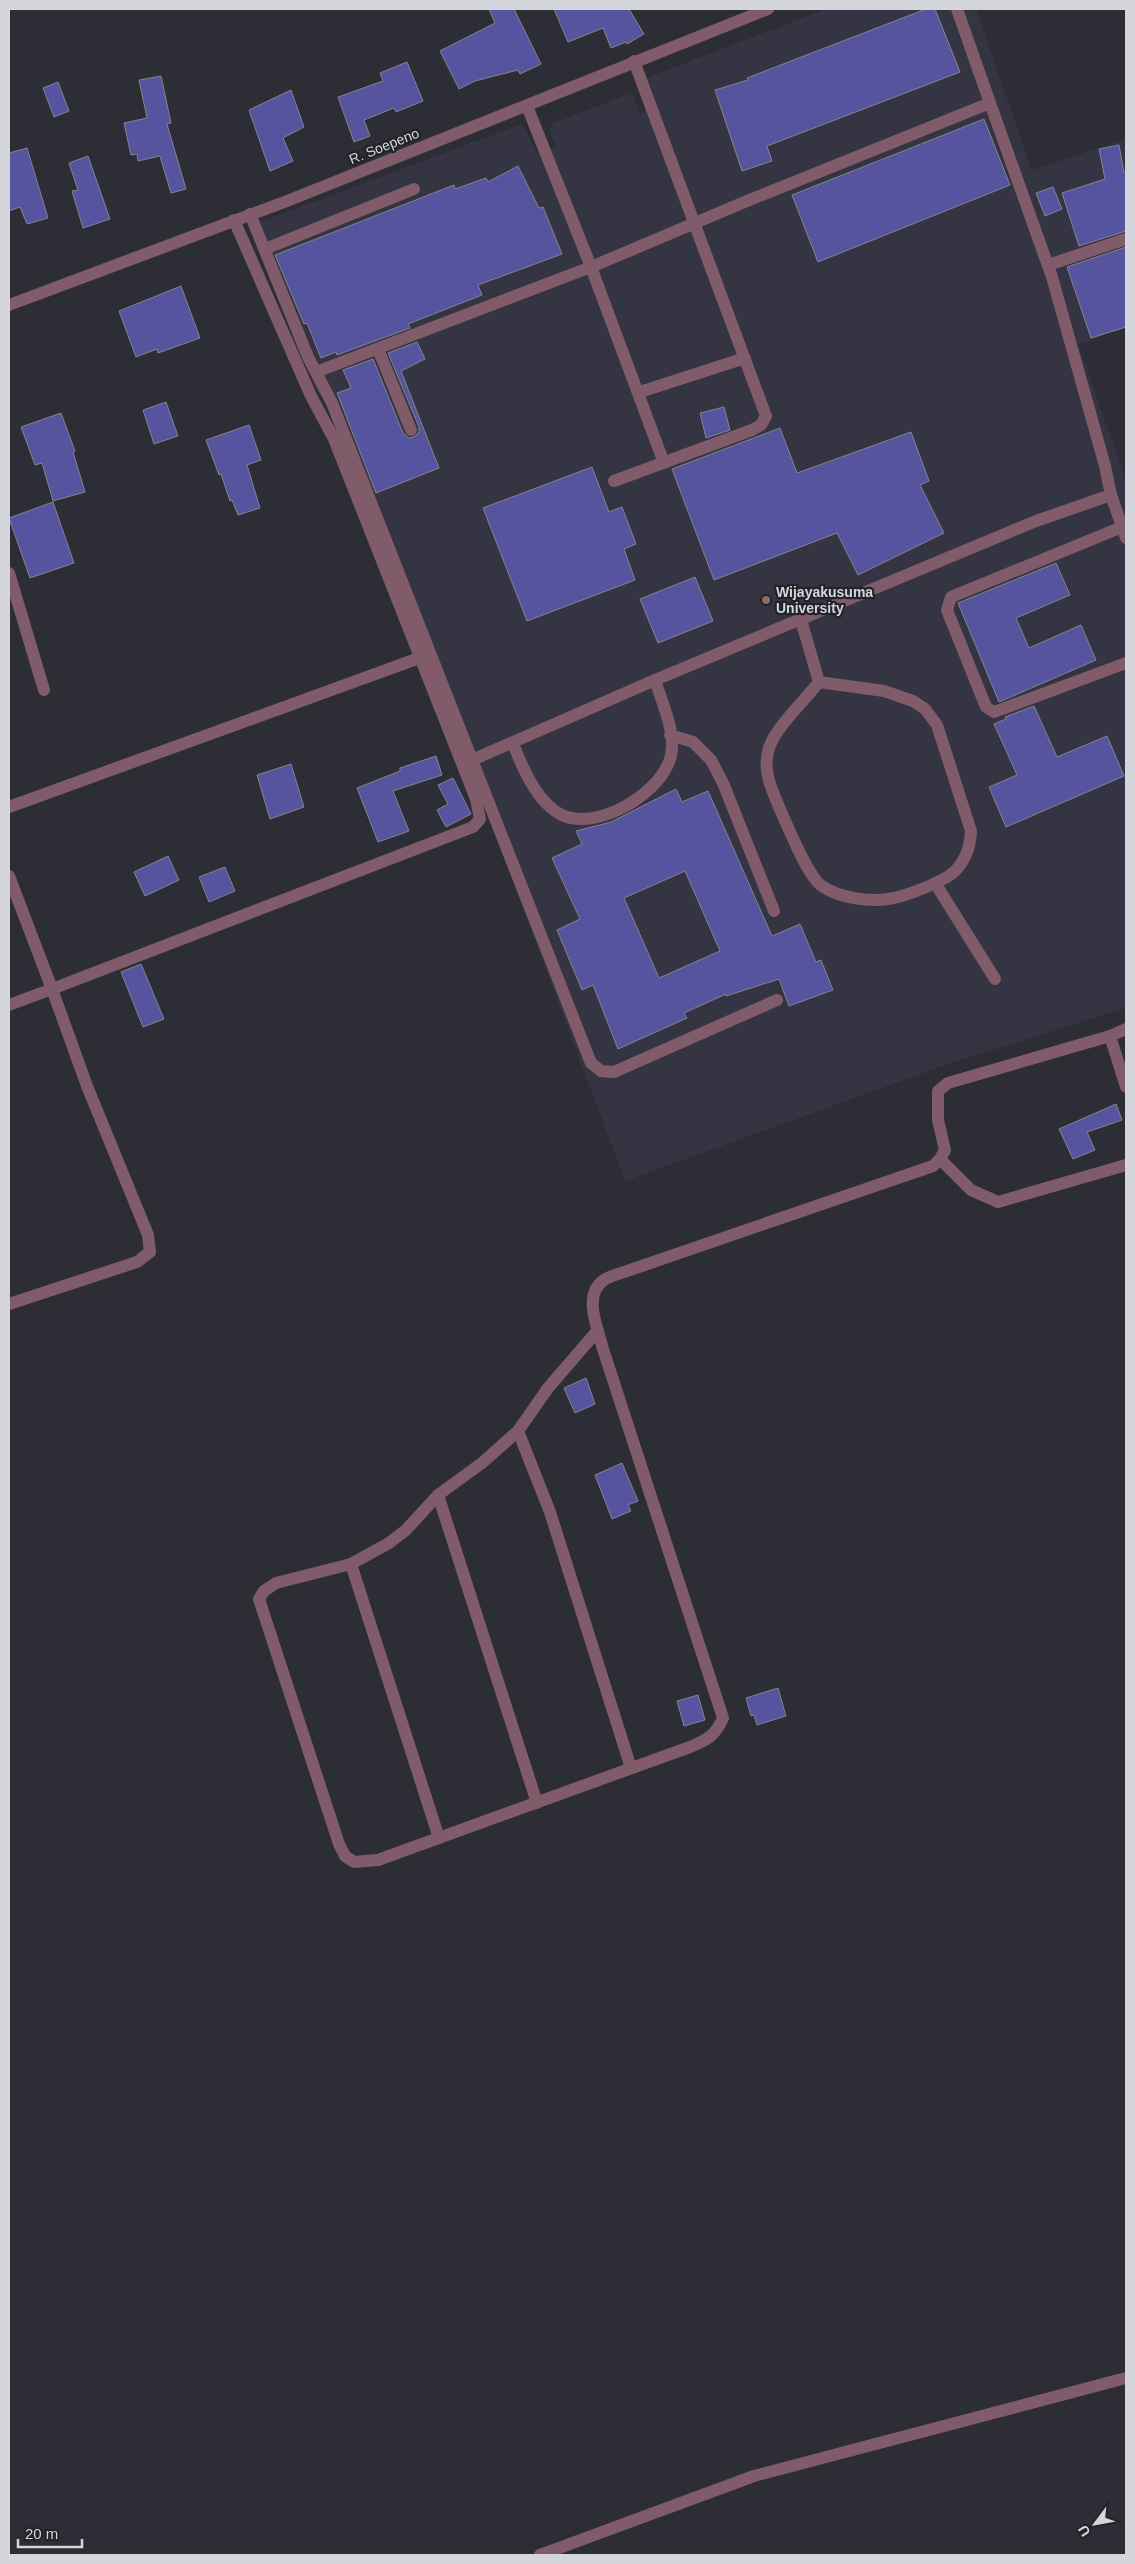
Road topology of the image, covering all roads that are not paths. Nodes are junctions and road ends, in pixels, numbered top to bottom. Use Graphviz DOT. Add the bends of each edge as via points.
graph roads {
  1 [pos="768,9"];
  2 [pos="957,9"];
  3 [pos="634,61"];
  4 [pos="990,103"];
  5 [pos="527,106"];
  6 [pos="414,189"];
  7 [pos="250,214"];
  8 [pos="234,220"];
  9 [pos="694,224"];
  10 [pos="1126,239"];
  11 [pos="265,249"];
  12 [pos="1048,265"];
  13 [pos="591,267"];
  14 [pos="9,305"];
  15 [pos="378,349"];
  16 [pos="745,358"];
  17 [pos="316,372"];
  18 [pos="640,392"];
  19 [pos="411,430"];
  20 [pos="664,463"];
  21 [pos="614,481"];
  22 [pos="1111,495"];
  23 [pos="1124,533"];
  24 [pos="9,573"];
  25 [pos="801,620"];
  26 [pos="422,657"];
  27 [pos="1126,663"];
  28 [pos="655,680"];
  29 [pos="820,682"];
  30 [pos="44,690"];
  31 [pos="670,735"];
  32 [pos="513,744"];
  33 [pos="472,760"];
  34 [pos="9,807"];
  35 [pos="9,876"];
  36 [pos="936,883"];
  37 [pos="774,911"];
  38 [pos="995,979"];
  39 [pos="52,989"];
  40 [pos="777,1000"];
  41 [pos="9,1004"];
  42 [pos="1126,1029"];
  43 [pos="1110,1036"];
  44 [pos="1126,1087"];
  45 [pos="940,1159"];
  46 [pos="1126,1165"];
  47 [pos="9,1304"];
  48 [pos="598,1330"];
  49 [pos="518,1431"];
  50 [pos="438,1495"];
  51 [pos="352,1564"];
  52 [pos="631,1768"];
  53 [pos="537,1803"];
  54 [pos="440,1838"];
  55 [pos="1126,2378"];
  56 [pos="540,2555"];
  1 -- 3 [label="street, R. Soepeno"];
  2 -- 4 [label="street"];
  3 -- 5 [label="street, R. Soepeno"];
  3 -- 9 [label="street"];
  4 -- 9 [label="street"];
  4 -- 12 [label="street"];
  5 -- 7 [label="street, R. Soepeno"];
  5 -- 13 [label="street"];
  6 -- 11 [label="street"];
  7 -- 8 [label="street, R. Soepeno"];
  7 -- 11 [label="street"];
  8 -- 14 [label="street, R. Soepeno"];
  8 -- 26 [label="street" via="311,396 334,439"];
  9 -- 13 [label="street"];
  9 -- 16 [label="street"];
  10 -- 12 [label="street"];
  11 -- 17 [label="street"];
  12 -- 22 [label="street" via="1081,376"];
  13 -- 15 [label="street"];
  13 -- 18 [label="street"];
  15 -- 17 [label="street"];
  15 -- 19 [label="street"];
  16 -- 18 [label="street"];
  16 -- 20 [label="street" via="766,416 762,425"];
  17 -- 33 [label="street" via="332,403"];
  18 -- 20 [label="street"];
  20 -- 21 [label="street"];
  22 -- 23 [label="street"];
  22 -- 25 [label="street" via="1036,521"];
  23 -- 27 [label="street" via="951,598 947,610 986,707 994,712"];
  24 -- 30 [label="street"];
  25 -- 28 [label="street"];
  25 -- 29 [label="street"];
  26 -- 34 [label="street"];
  26 -- 39 [label="street" via="481,813 478,823"];
  28 -- 31 [label="street"];
  28 -- 32 [label="street"];
  29 -- 36 [label="street" via="884,691 913,701 938,725 970,830 970,848 956,870"];
  29 -- 36 [label="street" via="782,727 769,748 769,784 799,852 821,886 842,895 889,899"];
  31 -- 32 [label="street" via="670,762 645,795 629,805 580,820 561,814 546,803 521,764"];
  31 -- 37 [label="street" via="693,742 711,760"];
  32 -- 33 [label="street"];
  33 -- 40 [label="street" via="591,1063 601,1072 614,1072"];
  35 -- 39 [label="street"];
  36 -- 38 [label="street"];
  39 -- 41 [label="street"];
  39 -- 47 [label="street" via="148,1235 150,1252 137,1262"];
  42 -- 43 [label="street"];
  43 -- 44 [label="street"];
  43 -- 45 [label="street" via="948,1084 938,1091 937,1104 945,1150"];
  45 -- 46 [label="street" via="971,1190 998,1202"];
  45 -- 48 [label="street" via="933,1166 902,1178 604,1280 595,1290 593,1309"];
  48 -- 49 [label="street" via="548,1388"];
  48 -- 52 [label="street" via="723,1718 717,1732 705,1741"];
  49 -- 50 [label="street"];
  49 -- 52 [label="street" via="550,1512"];
  50 -- 51 [label="street" via="406,1530"];
  50 -- 53 [label="street"];
  51 -- 54 [label="street"];
  51 -- 54 [label="street" via="276,1583 264,1590 258,1599 262,1615 338,1844 345,1856 354,1862 378,1860"];
  52 -- 53 [label="street"];
  53 -- 54 [label="street"];
  55 -- 56 [label="street" via="754,2476"];
}
